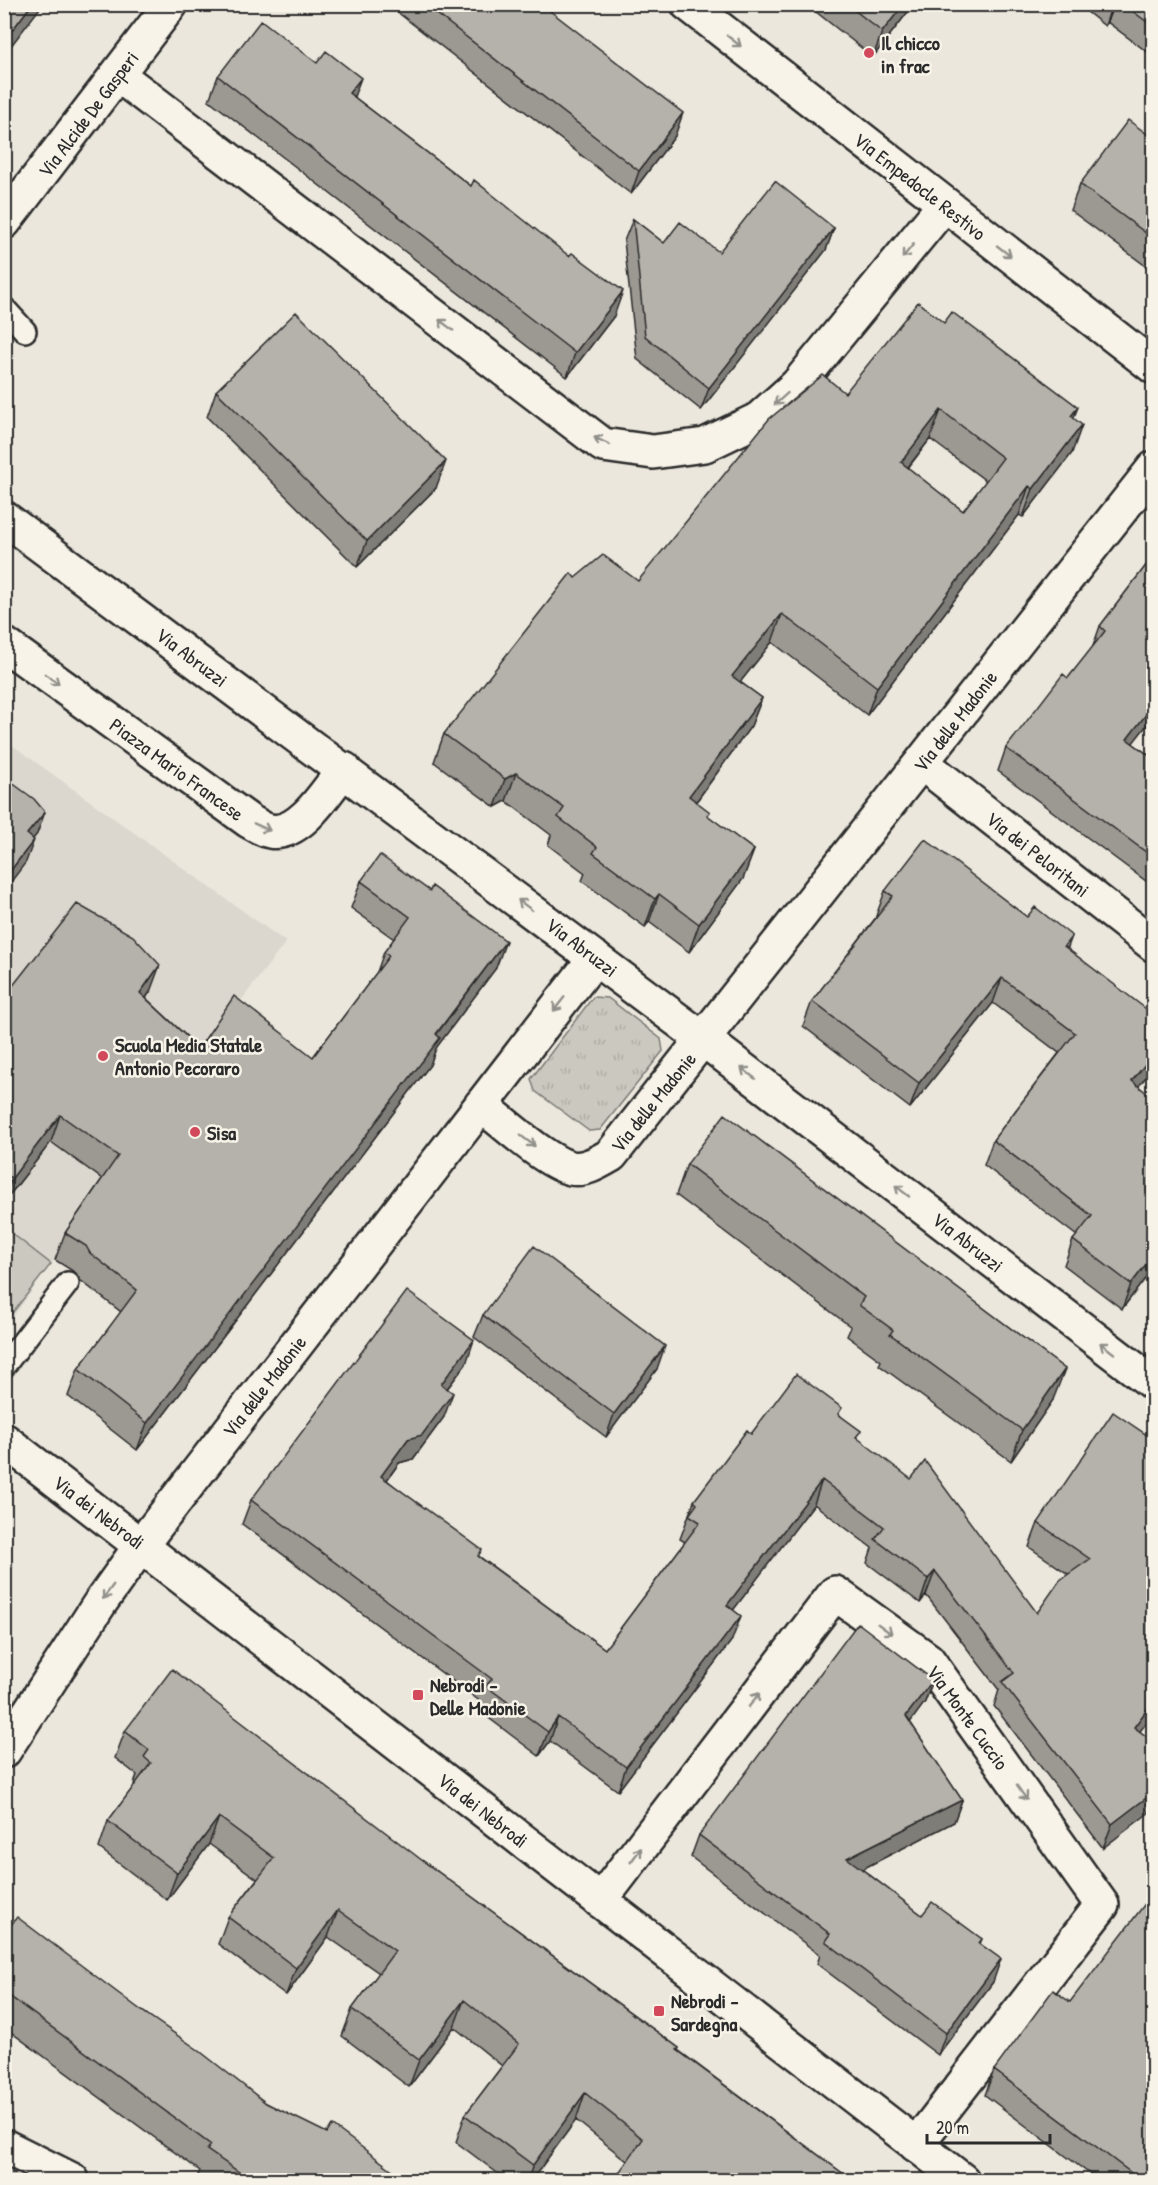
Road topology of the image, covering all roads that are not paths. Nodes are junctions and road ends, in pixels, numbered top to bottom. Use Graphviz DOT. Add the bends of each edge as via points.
graph roads {
  1 [pos="171,4"];
  2 [pos="688,4"];
  3 [pos="118,75"];
  4 [pos="944,205"];
  5 [pos="4,222"];
  6 [pos="4,308"];
  7 [pos="25,331"];
  8 [pos="1154,367"];
  9 [pos="1154,468"];
  10 [pos="4,518"];
  11 [pos="4,644"];
  12 [pos="922,763"];
  13 [pos="344,769"];
  14 [pos="1154,945"];
  15 [pos="595,958"];
  16 [pos="703,1039"];
  17 [pos="481,1105"];
  18 [pos="68,1283"];
  19 [pos="4,1366"];
  20 [pos="1154,1384"];
  21 [pos="4,1440"];
  22 [pos="142,1544"];
  23 [pos="4,1751"];
  24 [pos="600,1901"];
  25 [pos="916,2145"];
  26 [pos="4,2146"];
  27 [pos="72,2181"];
  28 [pos="962,2181"];
  1 -- 3 [label="street, Via Alcide De Gasperi"];
  2 -- 4 [label="street, Via Empedocle Restivo, one-way"];
  4 -- 3 [label="street, one-way" via="797,385 759,419 705,445 653,452 603,445"];
  3 -- 5 [label="street, Via Alcide De Gasperi"];
  4 -- 8 [label="street, Via Empedocle Restivo, one-way"];
  6 -- 7 [label="lane"];
  9 -- 12 [label="street, Via delle Madonie"];
  10 -- 13 [label="street, Via Abruzzi"];
  11 -- 13 [label="street, Piazza Mario Francese, one-way" via="249,821 271,832 289,829 309,815"];
  12 -- 14 [label="street, Via dei Peloritani"];
  12 -- 16 [label="street, Via delle Madonie"];
  15 -- 13 [label="street, Via Abruzzi, one-way"];
  15 -- 16 [label="street, Via Abruzzi"];
  15 -- 17 [label="street, one-way"];
  17 -- 16 [label="street, Via delle Madonie, one-way" via="556,1162 573,1168 592,1166 611,1155"];
  20 -- 16 [label="street, Via Abruzzi, one-way"];
  17 -- 22 [label="street, Via delle Madonie"];
  18 -- 19 [label="lane"];
  21 -- 22 [label="street, Via dei Nebrodi"];
  22 -- 23 [label="street, Via delle Madonie, one-way"];
  22 -- 24 [label="street, Via dei Nebrodi"];
  24 -- 25 [label="street, Via dei Nebrodi"];
  24 -- 25 [label="street, Via Monte Cuccio, one-way" via="835,1593 928,1660 1102,1905"];
  25 -- 28 [label="street, Via dei Nebrodi"];
  26 -- 27 [label="street"];
}
